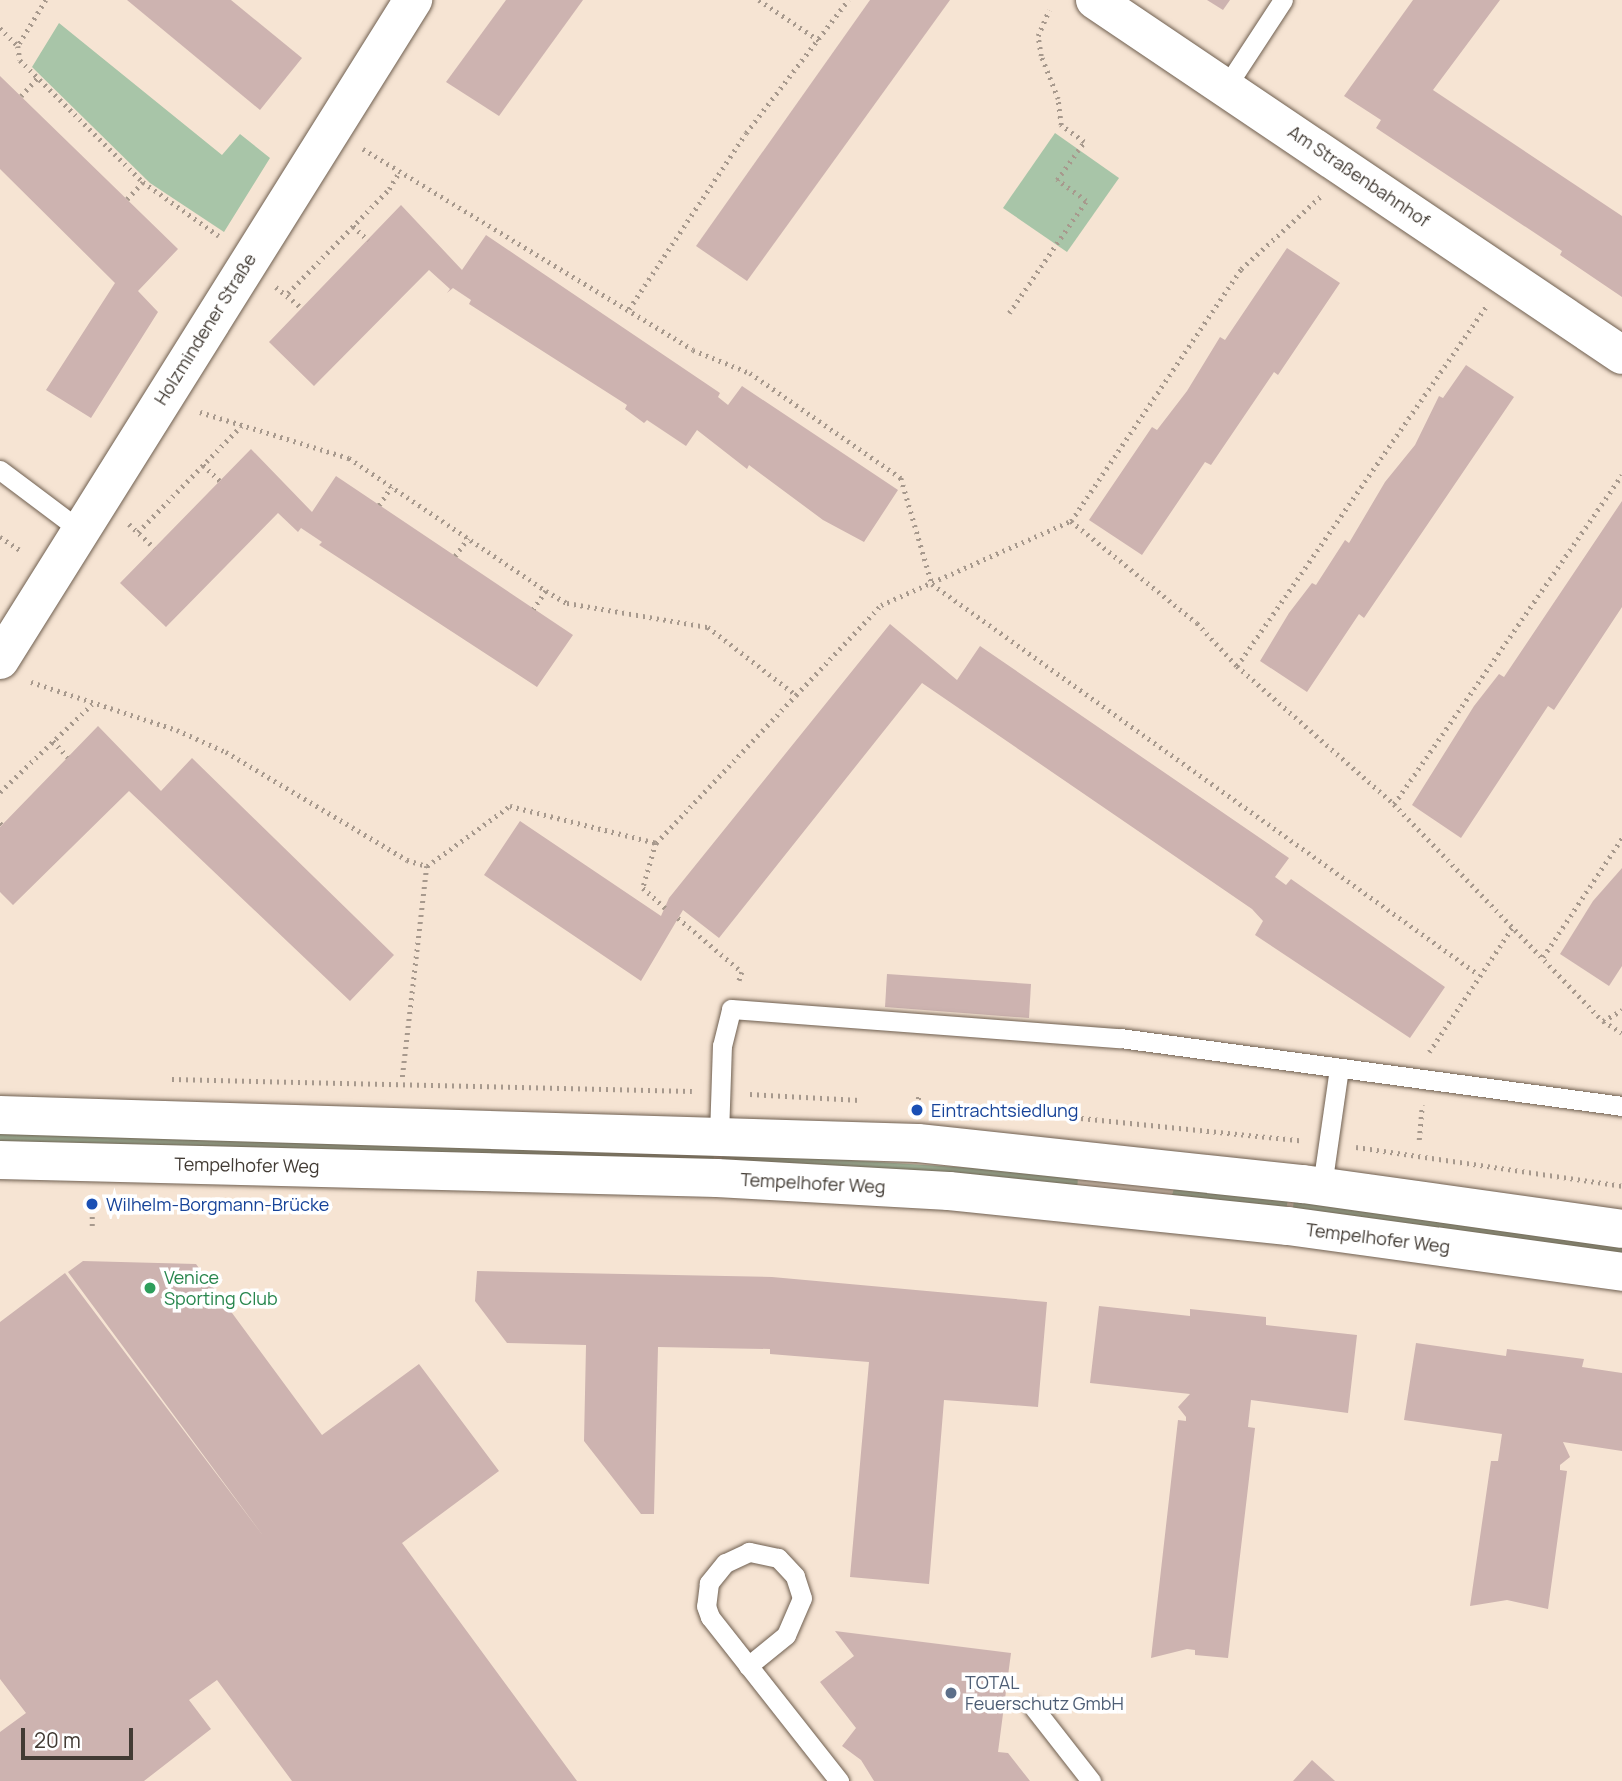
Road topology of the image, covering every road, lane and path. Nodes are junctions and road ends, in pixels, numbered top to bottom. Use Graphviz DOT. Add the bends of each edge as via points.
graph roads {
  1 [pos="46,0"];
  2 [pos="413,0"];
  3 [pos="759,0"];
  4 [pos="848,0"];
  5 [pos="1095,0"];
  6 [pos="1283,0"];
  7 [pos="1049,10"];
  8 [pos="0,28"];
  9 [pos="820,41"];
  10 [pos="18,46"];
  11 [pos="37,78"];
  12 [pos="1226,87"];
  13 [pos="21,96"];
  14 [pos="355,144"];
  15 [pos="400,171"];
  16 [pos="143,182"];
  17 [pos="1324,193"];
  18 [pos="127,199"];
  19 [pos="353,226"];
  20 [pos="226,240"];
  21 [pos="368,240"];
  22 [pos="1490,302"];
  23 [pos="303,308"];
  24 [pos="629,309"];
  25 [pos="1009,313"];
  26 [pos="1622,355"];
  27 [pos="189,408"];
  28 [pos="241,426"];
  29 [pos="204,465"];
  30 [pos="0,470"];
  31 [pos="1622,475"];
  32 [pos="220,481"];
  33 [pos="391,487"];
  34 [pos="379,505"];
  35 [pos="121,516"];
  36 [pos="1070,521"];
  37 [pos="80,530"];
  38 [pos="138,532"];
  39 [pos="0,537"];
  40 [pos="468,538"];
  41 [pos="155,548"];
  42 [pos="29,556"];
  43 [pos="455,556"];
  44 [pos="932,584"];
  45 [pos="546,591"];
  46 [pos="534,609"];
  47 [pos="1237,666"];
  48 [pos="10,669"];
  49 [pos="796,695"];
  50 [pos="92,704"];
  51 [pos="53,741"];
  52 [pos="68,757"];
  53 [pos="0,792"];
  54 [pos="1394,804"];
  55 [pos="1622,838"];
  56 [pos="656,842"];
  57 [pos="427,866"];
  58 [pos="666,909"];
  59 [pos="678,918"];
  60 [pos="1511,928"];
  61 [pos="1543,957"];
  62 [pos="1478,974"];
  63 [pos="731,1010"];
  64 [pos="1622,1010"];
  65 [pos="1603,1021"];
  66 [pos="1622,1033"];
  67 [pos="1339,1068"];
  68 [pos="1423,1080"];
  69 [pos="402,1082"];
  70 [pos="1622,1106"];
  71 [pos="0,1115"];
  72 [pos="719,1135"];
  73 [pos="1419,1140"];
  74 [pos="0,1160"];
  75 [pos="1146,1165"];
  76 [pos="1322,1186"];
  77 [pos="92,1204"];
  78 [pos="1143,1210"];
  79 [pos="92,1226"];
  80 [pos="1622,1229"];
  81 [pos="1622,1272"];
  82 [pos="748,1666"];
  83 [pos="1034,1708"];
  84 [pos="839,1781"];
  85 [pos="1091,1781"];
  1 -- 10 [label="path"];
  2 -- 37 [label="street, Holzmindener Straße"];
  3 -- 9 [label="path"];
  4 -- 9 [label="path"];
  5 -- 12 [label="street, Am Straßenbahnhof"];
  6 -- 12 [label="lane"];
  7 -- 25 [label="path" via="1038,36 1041,56 1058,99 1061,125 1084,142 1057,180 1086,201"];
  8 -- 10 [label="path"];
  9 -- 24 [label="path" via="746,133"];
  10 -- 11 [label="path" via="20,60"];
  11 -- 13 [label="path"];
  11 -- 16 [label="path"];
  12 -- 26 [label="street, Am Straßenbahnhof"];
  14 -- 15 [label="path"];
  15 -- 19 [label="path"];
  15 -- 24 [label="path"];
  16 -- 18 [label="path"];
  16 -- 20 [label="path"];
  17 -- 36 [label="path" via="1241,269"];
  19 -- 21 [label="path"];
  19 -- 23 [label="path" via="288,293"];
  22 -- 47 [label="path"];
  24 -- 44 [label="path" via="693,350 750,373 901,478"];
  27 -- 28 [label="path"];
  28 -- 29 [label="path"];
  28 -- 33 [label="path" via="349,458"];
  29 -- 32 [label="path"];
  29 -- 38 [label="path"];
  30 -- 37 [label="lane"];
  31 -- 54 [label="path"];
  33 -- 34 [label="path"];
  33 -- 40 [label="path"];
  35 -- 38 [label="path"];
  36 -- 44 [label="path"];
  36 -- 47 [label="path" via="1197,623"];
  37 -- 48 [label="street, Holzmindener Straße"];
  38 -- 41 [label="path"];
  39 -- 42 [label="path"];
  40 -- 43 [label="path"];
  40 -- 45 [label="path"];
  44 -- 49 [label="path" via="881,605"];
  44 -- 62 [label="path"];
  45 -- 46 [label="path"];
  45 -- 49 [label="path" via="567,603 708,627"];
  47 -- 54 [label="path"];
  48 -- 50 [label="path"];
  49 -- 56 [label="path"];
  50 -- 51 [label="path"];
  50 -- 57 [label="path" via="177,730 226,752 407,860"];
  51 -- 52 [label="path"];
  51 -- 53 [label="path"];
  54 -- 60 [label="path"];
  55 -- 61 [label="path"];
  56 -- 57 [label="path" via="510,806"];
  56 -- 58 [label="path" via="643,888"];
  57 -- 69 [label="path"];
  59 -- 63 [label="path" via="742,972"];
  60 -- 61 [label="path"];
  60 -- 62 [label="path"];
  61 -- 65 [label="path"];
  62 -- 68 [label="path" via="1429,1047"];
  63 -- 67 [label="lane" via="1120,1038"];
  63 -- 72 [label="lane" via="722,1046"];
  64 -- 65 [label="path"];
  65 -- 66 [label="path"];
  67 -- 68 [label="lane"];
  67 -- 76 [label="lane"];
  68 -- 70 [label="lane"];
  68 -- 73 [label="path"];
  71 -- 72 [label="street"];
  72 -- 75 [label="street" via="918,1143"];
  74 -- 78 [label="street, Tempelhofer Weg" via="717,1178 949,1191"];
  75 -- 76 [label="street"];
  75 -- 78 [label="street"];
  76 -- 80 [label="street"];
  77 -- 79 [label="path"];
  78 -- 81 [label="street, Tempelhofer Weg"];
  82 -- 82 [label="lane" via="786,1635 802,1598 794,1576 778,1558 749,1552 725,1563 709,1583 706,1606"];
  82 -- 84 [label="lane"];
  83 -- 85 [label="lane"];
}
